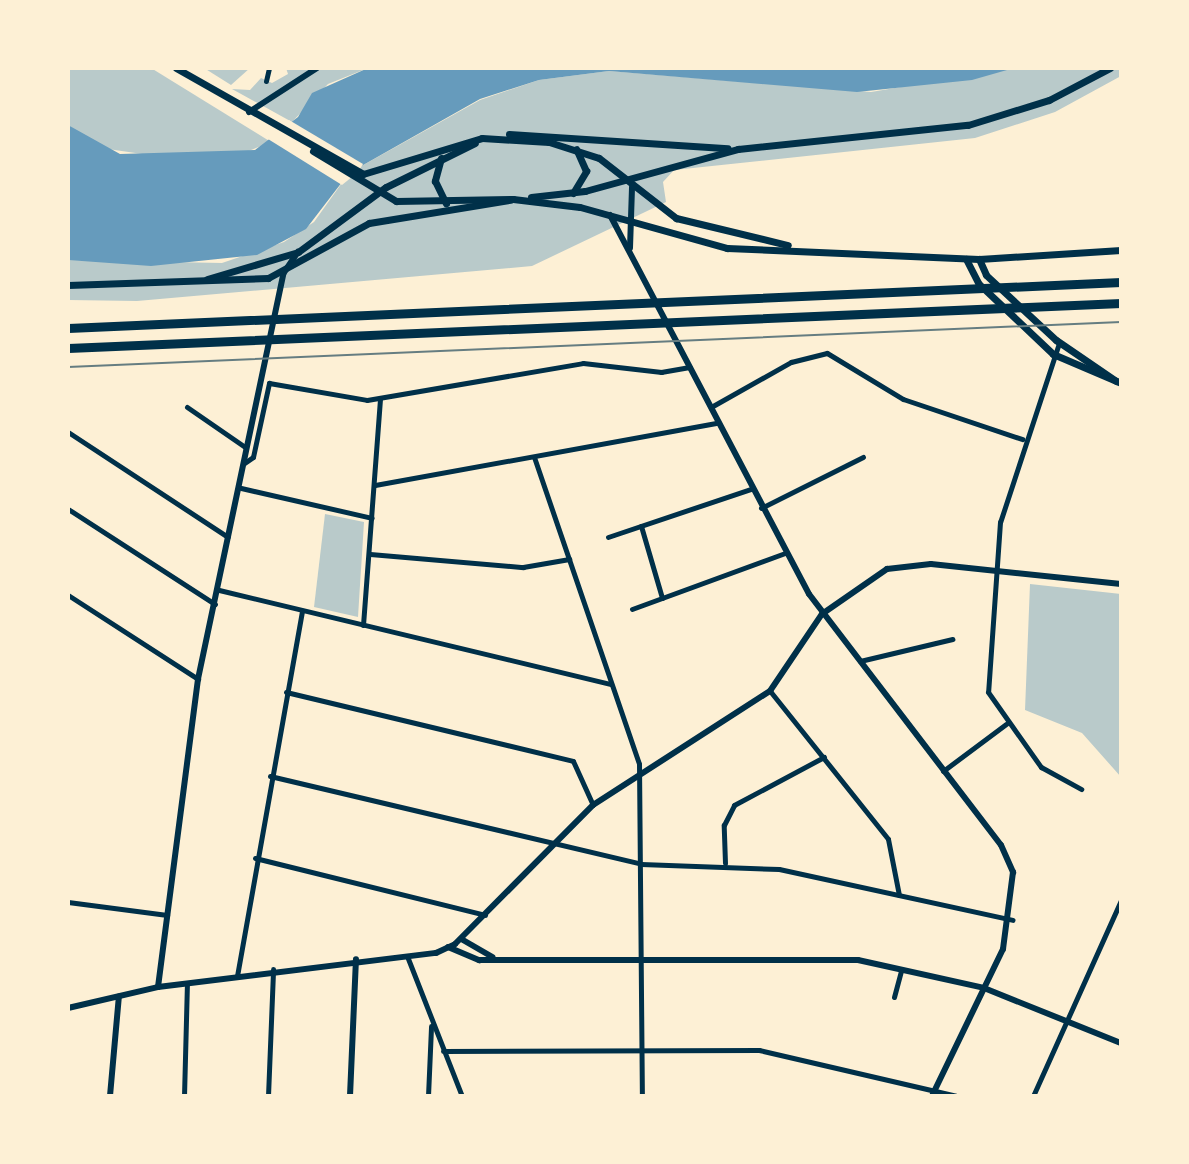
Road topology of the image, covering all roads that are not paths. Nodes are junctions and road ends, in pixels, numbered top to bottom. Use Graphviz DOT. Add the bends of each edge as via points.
graph roads {
  1 [pos="176,68"];
  2 [pos="269,68"];
  3 [pos="317,68"];
  4 [pos="1110,68"];
  5 [pos="266,81"];
  6 [pos="249,112"];
  7 [pos="490,136"];
  8 [pos="576,149"];
  9 [pos="738,149"];
  10 [pos="313,151"];
  11 [pos="441,158"];
  12 [pos="623,178"];
  13 [pos="632,187"];
  14 [pos="571,194"];
  15 [pos="376,195"];
  16 [pos="513,199"];
  17 [pos="446,204"];
  18 [pos="608,212"];
  19 [pos="632,220"];
  20 [pos="802,247"];
  21 [pos="1121,250"];
  22 [pos="298,252"];
  23 [pos="631,252"];
  24 [pos="966,259"];
  25 [pos="979,259"];
  26 [pos="283,274"];
  27 [pos="1121,282"];
  28 [pos="182,283"];
  29 [pos="68,285"];
  30 [pos="1121,303"];
  31 [pos="68,328"];
  32 [pos="1059,343"];
  33 [pos="68,348"];
  34 [pos="1053,354"];
  35 [pos="690,367"];
  36 [pos="1121,383"];
  37 [pos="380,399"];
  38 [pos="187,407"];
  39 [pos="710,408"];
  40 [pos="717,423"];
  41 [pos="68,432"];
  42 [pos="1022,439"];
  43 [pos="245,447"];
  44 [pos="534,457"];
  45 [pos="863,457"];
  46 [pos="243,464"];
  47 [pos="375,485"];
  48 [pos="241,488"];
  49 [pos="751,489"];
  50 [pos="761,508"];
  51 [pos="68,509"];
  52 [pos="372,518"];
  53 [pos="641,526"];
  54 [pos="608,537"];
  55 [pos="230,538"];
  56 [pos="785,553"];
  57 [pos="370,554"];
  58 [pos="569,559"];
  59 [pos="993,571"];
  60 [pos="1121,584"];
  61 [pos="219,590"];
  62 [pos="68,595"];
  63 [pos="662,598"];
  64 [pos="216,604"];
  65 [pos="632,609"];
  66 [pos="302,611"];
  67 [pos="822,614"];
  68 [pos="363,625"];
  69 [pos="952,639"];
  70 [pos="859,662"];
  71 [pos="198,679"];
  72 [pos="612,684"];
  73 [pos="770,691"];
  74 [pos="286,692"];
  75 [pos="1006,724"];
  76 [pos="824,757"];
  77 [pos="943,771"];
  78 [pos="270,776"];
  79 [pos="640,776"];
  80 [pos="1081,789"];
  81 [pos="593,805"];
  82 [pos="554,842"];
  83 [pos="255,858"];
  84 [pos="725,863"];
  85 [pos="641,864"];
  86 [pos="899,895"];
  87 [pos="1121,900"];
  88 [pos="68,902"];
  89 [pos="167,915"];
  90 [pos="485,915"];
  91 [pos="1012,920"];
  92 [pos="463,940"];
  93 [pos="448,947"];
  94 [pos="407,956"];
  95 [pos="642,956"];
  96 [pos="492,957"];
  97 [pos="356,959"];
  98 [pos="273,969"];
  99 [pos="901,970"];
  100 [pos="237,976"];
  101 [pos="187,983"];
  102 [pos="158,987"];
  103 [pos="984,988"];
  104 [pos="119,996"];
  105 [pos="894,997"];
  106 [pos="68,1008"];
  107 [pos="1065,1020"];
  108 [pos="431,1021"];
  109 [pos="1121,1043"];
  110 [pos="641,1049"];
  111 [pos="443,1051"];
  112 [pos="937,1088"];
  113 [pos="110,1096"];
  114 [pos="184,1096"];
  115 [pos="268,1096"];
  116 [pos="350,1096"];
  117 [pos="428,1096"];
  118 [pos="462,1096"];
  119 [pos="642,1096"];
  120 [pos="932,1096"];
  121 [pos="956,1096"];
  122 [pos="1033,1096"];
  1 -- 6 [label="main road"];
  2 -- 5 [label="street"];
  3 -- 6 [label="street"];
  4 -- 9 [label="main road" via="1049,100 968,125"];
  6 -- 10 [label="main road"];
  7 -- 8 [label="main road"];
  7 -- 9 [label="main road" via="551,133"];
  7 -- 10 [label="main road" via="378,174 358,172"];
  7 -- 11 [label="main road"];
  8 -- 12 [label="main road"];
  8 -- 14 [label="main road" via="586,171"];
  9 -- 12 [label="main road"];
  10 -- 15 [label="main road"];
  11 -- 15 [label="main road"];
  11 -- 17 [label="main road" via="435,181"];
  12 -- 13 [label="main road"];
  12 -- 14 [label="main road"];
  13 -- 19 [label="street"];
  13 -- 20 [label="main road" via="689,223"];
  14 -- 16 [label="main road"];
  15 -- 17 [label="main road"];
  15 -- 22 [label="main road"];
  16 -- 17 [label="main road"];
  16 -- 18 [label="main road"];
  16 -- 26 [label="main road" via="369,223"];
  18 -- 19 [label="main road"];
  18 -- 23 [label="street"];
  19 -- 20 [label="main road" via="727,248"];
  19 -- 23 [label="street"];
  20 -- 24 [label="main road"];
  21 -- 25 [label="main road"];
  22 -- 26 [label="street"];
  22 -- 28 [label="main road" via="251,271"];
  23 -- 35 [label="street"];
  24 -- 25 [label="main road"];
  24 -- 34 [label="main road" via="980,286"];
  25 -- 32 [label="main road" via="986,275"];
  26 -- 28 [label="main road"];
  26 -- 43 [label="street"];
  27 -- 31 [label="highway"];
  28 -- 29 [label="main road"];
  30 -- 33 [label="highway"];
  32 -- 34 [label="street"];
  32 -- 36 [label="main road"];
  34 -- 36 [label="main road"];
  34 -- 42 [label="street"];
  35 -- 37 [label="street" via="661,372 583,363"];
  35 -- 39 [label="street"];
  37 -- 46 [label="street" via="339,399 269,383 253,457"];
  37 -- 47 [label="street"];
  38 -- 43 [label="street"];
  39 -- 40 [label="street"];
  39 -- 42 [label="street" via="801,357 827,353 903,399"];
  40 -- 44 [label="street"];
  40 -- 49 [label="street"];
  41 -- 55 [label="street"];
  42 -- 59 [label="street"];
  43 -- 46 [label="street"];
  44 -- 47 [label="street"];
  44 -- 58 [label="street"];
  45 -- 50 [label="street"];
  46 -- 48 [label="street"];
  47 -- 52 [label="street"];
  48 -- 52 [label="street"];
  48 -- 55 [label="street"];
  49 -- 50 [label="street"];
  49 -- 53 [label="street"];
  50 -- 56 [label="street"];
  51 -- 64 [label="street"];
  52 -- 57 [label="street"];
  53 -- 54 [label="street"];
  53 -- 63 [label="street"];
  55 -- 61 [label="street"];
  56 -- 63 [label="street"];
  56 -- 67 [label="street"];
  57 -- 58 [label="street" via="523,567"];
  57 -- 68 [label="street"];
  58 -- 72 [label="street"];
  59 -- 60 [label="street"];
  59 -- 67 [label="street" via="887,569"];
  59 -- 75 [label="street" via="988,692"];
  61 -- 64 [label="street"];
  61 -- 66 [label="street"];
  62 -- 71 [label="street"];
  63 -- 65 [label="street"];
  64 -- 71 [label="street"];
  66 -- 68 [label="street"];
  66 -- 74 [label="street"];
  67 -- 70 [label="street"];
  67 -- 73 [label="street"];
  68 -- 72 [label="street"];
  69 -- 70 [label="street"];
  70 -- 77 [label="street"];
  71 -- 89 [label="street"];
  72 -- 79 [label="street"];
  73 -- 76 [label="street"];
  73 -- 79 [label="street"];
  74 -- 78 [label="street"];
  74 -- 81 [label="street" via="573,761"];
  75 -- 77 [label="street"];
  75 -- 80 [label="street" via="1041,767"];
  76 -- 84 [label="street" via="734,805 724,825"];
  76 -- 86 [label="street" via="888,839"];
  77 -- 91 [label="street" via="1001,845 1013,872"];
  78 -- 82 [label="street"];
  78 -- 83 [label="street"];
  79 -- 81 [label="street"];
  79 -- 85 [label="street"];
  81 -- 82 [label="street"];
  82 -- 85 [label="street"];
  82 -- 90 [label="street"];
  83 -- 90 [label="street"];
  83 -- 100 [label="street"];
  84 -- 85 [label="street"];
  84 -- 86 [label="street"];
  85 -- 95 [label="street"];
  86 -- 91 [label="street"];
  87 -- 107 [label="street"];
  88 -- 89 [label="street"];
  89 -- 102 [label="street"];
  90 -- 92 [label="street"];
  91 -- 103 [label="street"];
  92 -- 93 [label="street"];
  92 -- 96 [label="street"];
  93 -- 94 [label="street"];
  93 -- 96 [label="street" via="479,960"];
  94 -- 97 [label="street"];
  94 -- 108 [label="street"];
  95 -- 96 [label="street"];
  95 -- 99 [label="street" via="813,954"];
  95 -- 110 [label="street"];
  97 -- 98 [label="street"];
  97 -- 116 [label="street"];
  98 -- 100 [label="street"];
  98 -- 115 [label="street"];
  99 -- 103 [label="street"];
  99 -- 105 [label="street"];
  100 -- 101 [label="street"];
  101 -- 102 [label="street"];
  101 -- 114 [label="street"];
  102 -- 104 [label="street"];
  103 -- 107 [label="street"];
  103 -- 112 [label="street"];
  104 -- 106 [label="street"];
  104 -- 113 [label="street"];
  107 -- 109 [label="street"];
  107 -- 122 [label="street"];
  108 -- 111 [label="street"];
  108 -- 117 [label="street"];
  110 -- 111 [label="street"];
  110 -- 112 [label="street" via="778,1052"];
  110 -- 119 [label="street"];
  111 -- 118 [label="street"];
  112 -- 120 [label="street"];
  112 -- 121 [label="street"];
}
